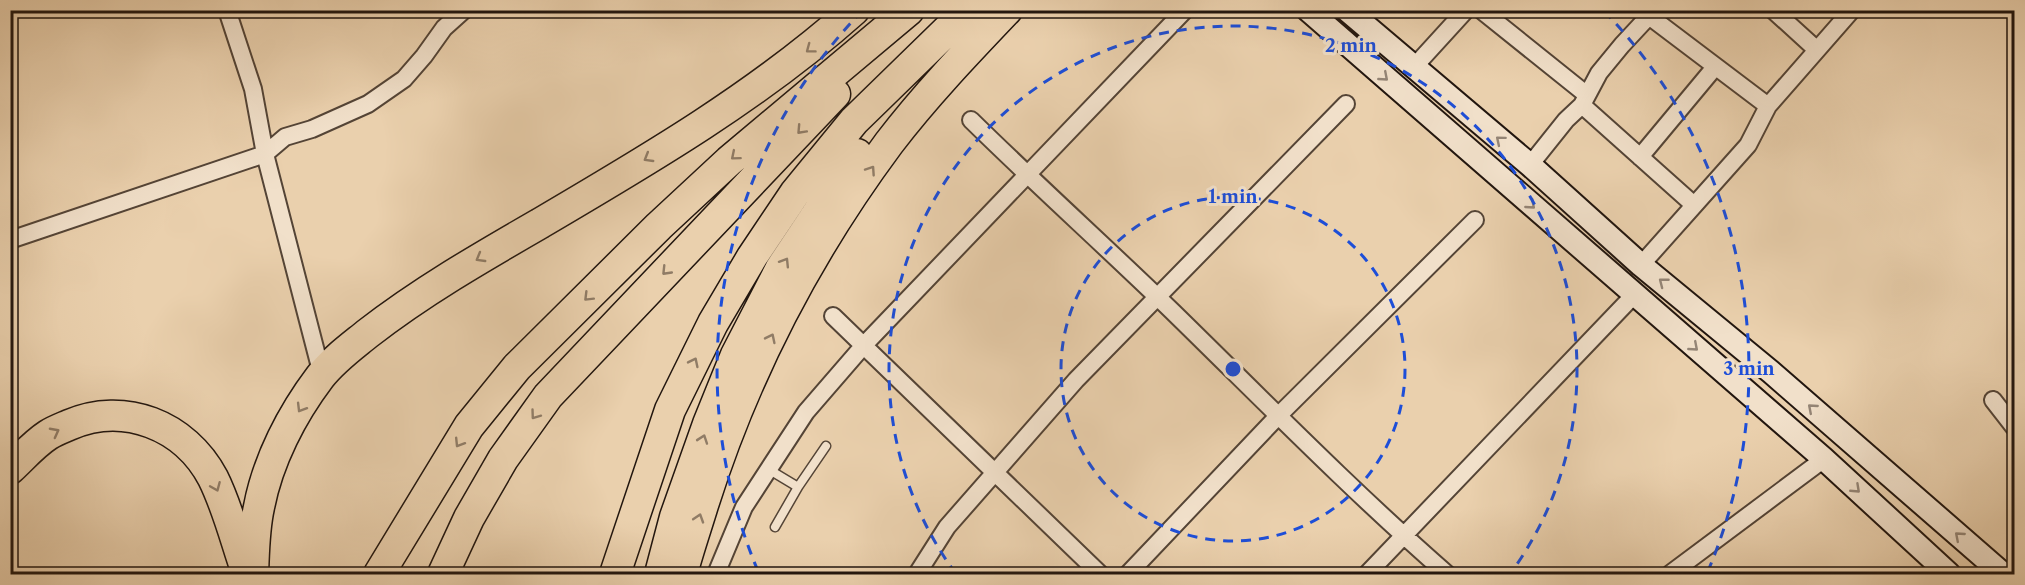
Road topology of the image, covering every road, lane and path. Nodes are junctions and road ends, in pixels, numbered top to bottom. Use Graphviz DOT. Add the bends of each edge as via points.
graph roads {
  1 [pos="227,10"];
  2 [pos="464,10"];
  3 [pos="854,10"];
  4 [pos="911,10"];
  5 [pos="1007,10"];
  6 [pos="1185,10"];
  7 [pos="1308,10"];
  8 [pos="1347,10"];
  9 [pos="1466,10"];
  10 [pos="1481,10"];
  11 [pos="1773,10"];
  12 [pos="1851,10"];
  13 [pos="1651,13"];
  14 [pos="962,16"];
  15 [pos="1817,50"];
  16 [pos="1414,67"];
  17 [pos="1715,67"];
  18 [pos="1585,100"];
  19 [pos="1346,104"];
  20 [pos="1768,106"];
  21 [pos="971,120"];
  22 [pos="265,154"];
  23 [pos="1640,156"];
  24 [pos="1530,165"];
  25 [pos="1028,174"];
  26 [pos="1694,205"];
  27 [pos="1475,220"];
  28 [pos="10,240"];
  29 [pos="1641,265"];
  30 [pos="1634,295"];
  31 [pos="1158,297"];
  32 [pos="833,316"];
  33 [pos="864,345"];
  34 [pos="321,375"];
  35 [pos="1993,400"];
  36 [pos="1279,415"];
  37 [pos="2014,427"];
  38 [pos="826,446"];
  39 [pos="1824,459"];
  40 [pos="10,469"];
  41 [pos="768,469"];
  42 [pos="994,471"];
  43 [pos="798,487"];
  44 [pos="775,527"];
  45 [pos="1404,537"];
  46 [pos="248,574"];
  47 [pos="253,574"];
  48 [pos="379,574"];
  49 [pos="443,574"];
  50 [pos="615,574"];
  51 [pos="660,574"];
  52 [pos="682,574"];
  53 [pos="716,574"];
  54 [pos="917,574"];
  55 [pos="1100,574"];
  56 [pos="1128,574"];
  57 [pos="1367,574"];
  58 [pos="1447,574"];
  59 [pos="1670,574"];
  60 [pos="1949,574"];
  61 [pos="2003,574"];
  1 -- 22 [label="street" via="252,89"];
  2 -- 22 [label="street" via="444,28 404,79 368,104 285,137"];
  3 -- 34 [label="highway, one-way" via="747,95 392,314"];
  4 -- 48 [label="highway, one-way" via="729,161 517,367 469,426"];
  4 -- 49 [label="highway, one-way" via="548,396 503,459"];
  52 -- 5 [label="highway, one-way" via="719,454 797,285 889,143 946,73"];
  6 -- 25 [label="street"];
  7 -- 30 [label="main road, one-way"];
  8 -- 16 [label="main road"];
  9 -- 16 [label="street"];
  10 -- 18 [label="street"];
  11 -- 15 [label="street"];
  12 -- 15 [label="street"];
  13 -- 17 [label="street"];
  13 -- 18 [label="street" via="1599,74"];
  50 -- 14 [label="highway, one-way" via="670,410 713,323 752,257 795,193 854,121"];
  51 -- 14 [label="highway, one-way" via="675,517 708,424 736,355 781,268 863,145"];
  15 -- 20 [label="street"];
  24 -- 16 [label="main road, one-way"];
  17 -- 20 [label="street"];
  17 -- 23 [label="street"];
  18 -- 23 [label="street"];
  18 -- 24 [label="street"];
  19 -- 31 [label="street"];
  20 -- 26 [label="street" via="1748,145"];
  21 -- 25 [label="street"];
  22 -- 28 [label="street"];
  22 -- 34 [label="street"];
  23 -- 26 [label="street"];
  24 -- 29 [label="main road"];
  25 -- 31 [label="street"];
  25 -- 33 [label="street"];
  26 -- 29 [label="street"];
  27 -- 36 [label="street"];
  61 -- 29 [label="main road, one-way" via="1772,372"];
  30 -- 39 [label="main road, one-way"];
  30 -- 45 [label="street"];
  31 -- 36 [label="street"];
  31 -- 42 [label="street"];
  32 -- 33 [label="street"];
  33 -- 41 [label="street" via="807,412"];
  33 -- 42 [label="street"];
  34 -- 47 [label="highway, one-way" via="283,437 267,475 258,508"];
  35 -- 37 [label="street"];
  36 -- 45 [label="street"];
  36 -- 56 [label="street"];
  38 -- 43 [label="lane"];
  39 -- 59 [label="street"];
  39 -- 60 [label="main road, one-way"];
  40 -- 46 [label="highway, one-way" via="49,434 81,420 113,415 150,421 183,441 212,477"];
  41 -- 43 [label="lane"];
  41 -- 53 [label="street" via="744,507"];
  42 -- 54 [label="street" via="946,527"];
  42 -- 55 [label="street"];
  43 -- 44 [label="lane"];
  45 -- 57 [label="street"];
  45 -- 58 [label="street"];
}
